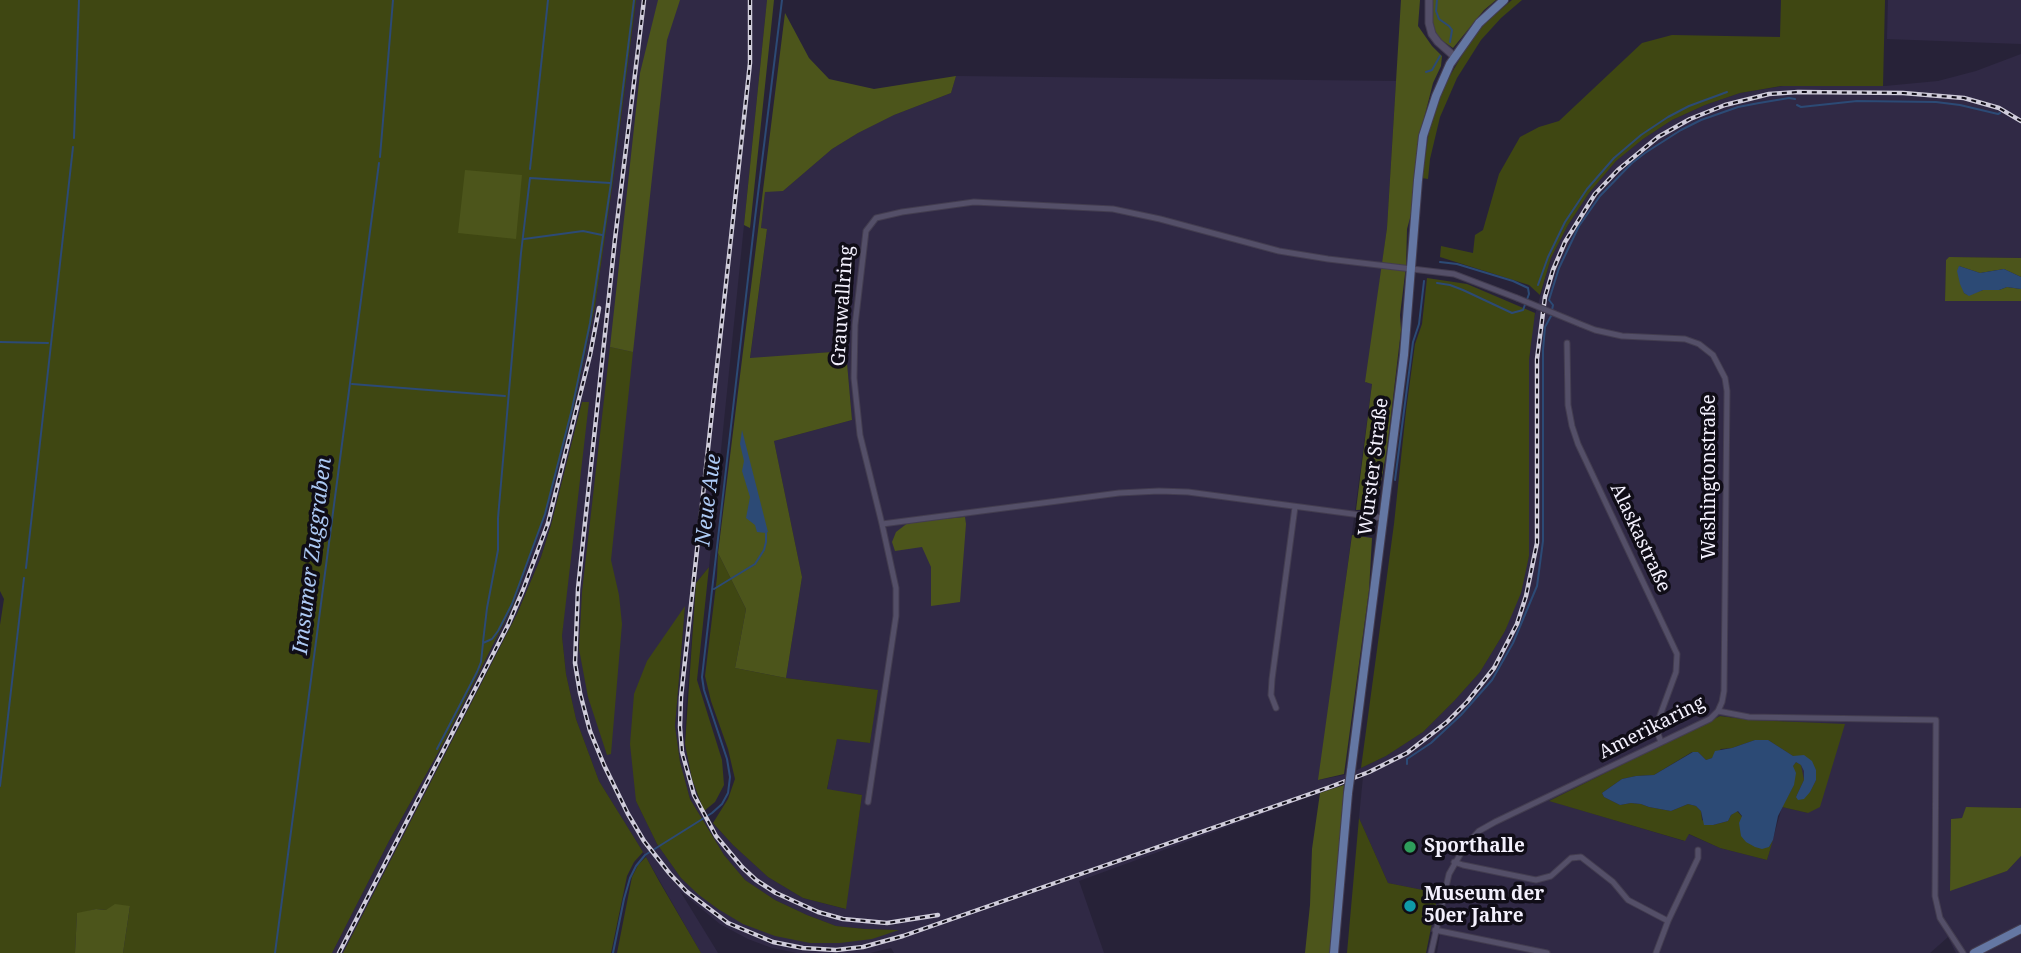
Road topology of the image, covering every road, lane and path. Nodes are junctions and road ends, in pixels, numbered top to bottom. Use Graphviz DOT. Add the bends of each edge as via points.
graph roads {
  1 [pos="1429,0"];
  2 [pos="1504,0"];
  3 [pos="1455,57"];
  4 [pos="1411,269"];
  5 [pos="1567,343"];
  6 [pos="1295,506"];
  7 [pos="1383,518"];
  8 [pos="882,524"];
  9 [pos="1276,708"];
  10 [pos="1718,711"];
  11 [pos="1661,742"];
  12 [pos="869,802"];
  13 [pos="1698,850"];
  14 [pos="1454,862"];
  15 [pos="1668,920"];
  16 [pos="2021,929"];
  17 [pos="1435,930"];
  18 [pos="1956,944"];
  19 [pos="1334,953"];
  20 [pos="1430,953"];
  21 [pos="1546,953"];
  22 [pos="1656,953"];
  23 [pos="1956,953"];
  24 [pos="1963,953"];
  25 [pos="1974,953"];
  1 -- 3 [label="street" via="1433,34"];
  2 -- 3 [label="main road, Wurster Straße" via="1479,23"];
  3 -- 4 [label="main road, Wurster Straße" via="1423,136"];
  4 -- 7 [label="main road, Wurster Straße"];
  4 -- 8 [label="street, Grauwallring" via="1279,251 1113,209 974,202 876,218 864,239 853,378 860,435"];
  4 -- 10 [label="street, Washingtonstraße, bridge" via="1454,274 1595,330 1685,339 1713,355 1727,391 1724,678"];
  5 -- 11 [label="street, Alaskastraße" via="1568,405 1578,444 1677,654 1676,672 1658,722"];
  6 -- 7 [label="street"];
  6 -- 8 [label="street" via="1142,491"];
  6 -- 9 [label="street" via="1272,679"];
  7 -- 19 [label="main road, Wurster Straße, bridge"];
  8 -- 12 [label="street" via="896,588 896,616"];
  10 -- 11 [label="street, Amerikaring"];
  10 -- 18 [label="street, Amerikaring" via="1749,717 1936,720 1935,896 1940,918"];
  11 -- 14 [label="street, Amerikaring" via="1479,831"];
  13 -- 15 [label="street" via="1698,859"];
  14 -- 15 [label="street" via="1536,880 1551,876 1567,860 1585,858 1628,900"];
  14 -- 17 [label="street, Amerikaring"];
  15 -- 22 [label="street"];
  16 -- 25 [label="main road"];
  17 -- 20 [label="street, Amerikaring"];
  17 -- 21 [label="street"];
  18 -- 23 [label="street"];
  18 -- 24 [label="street"];
}
